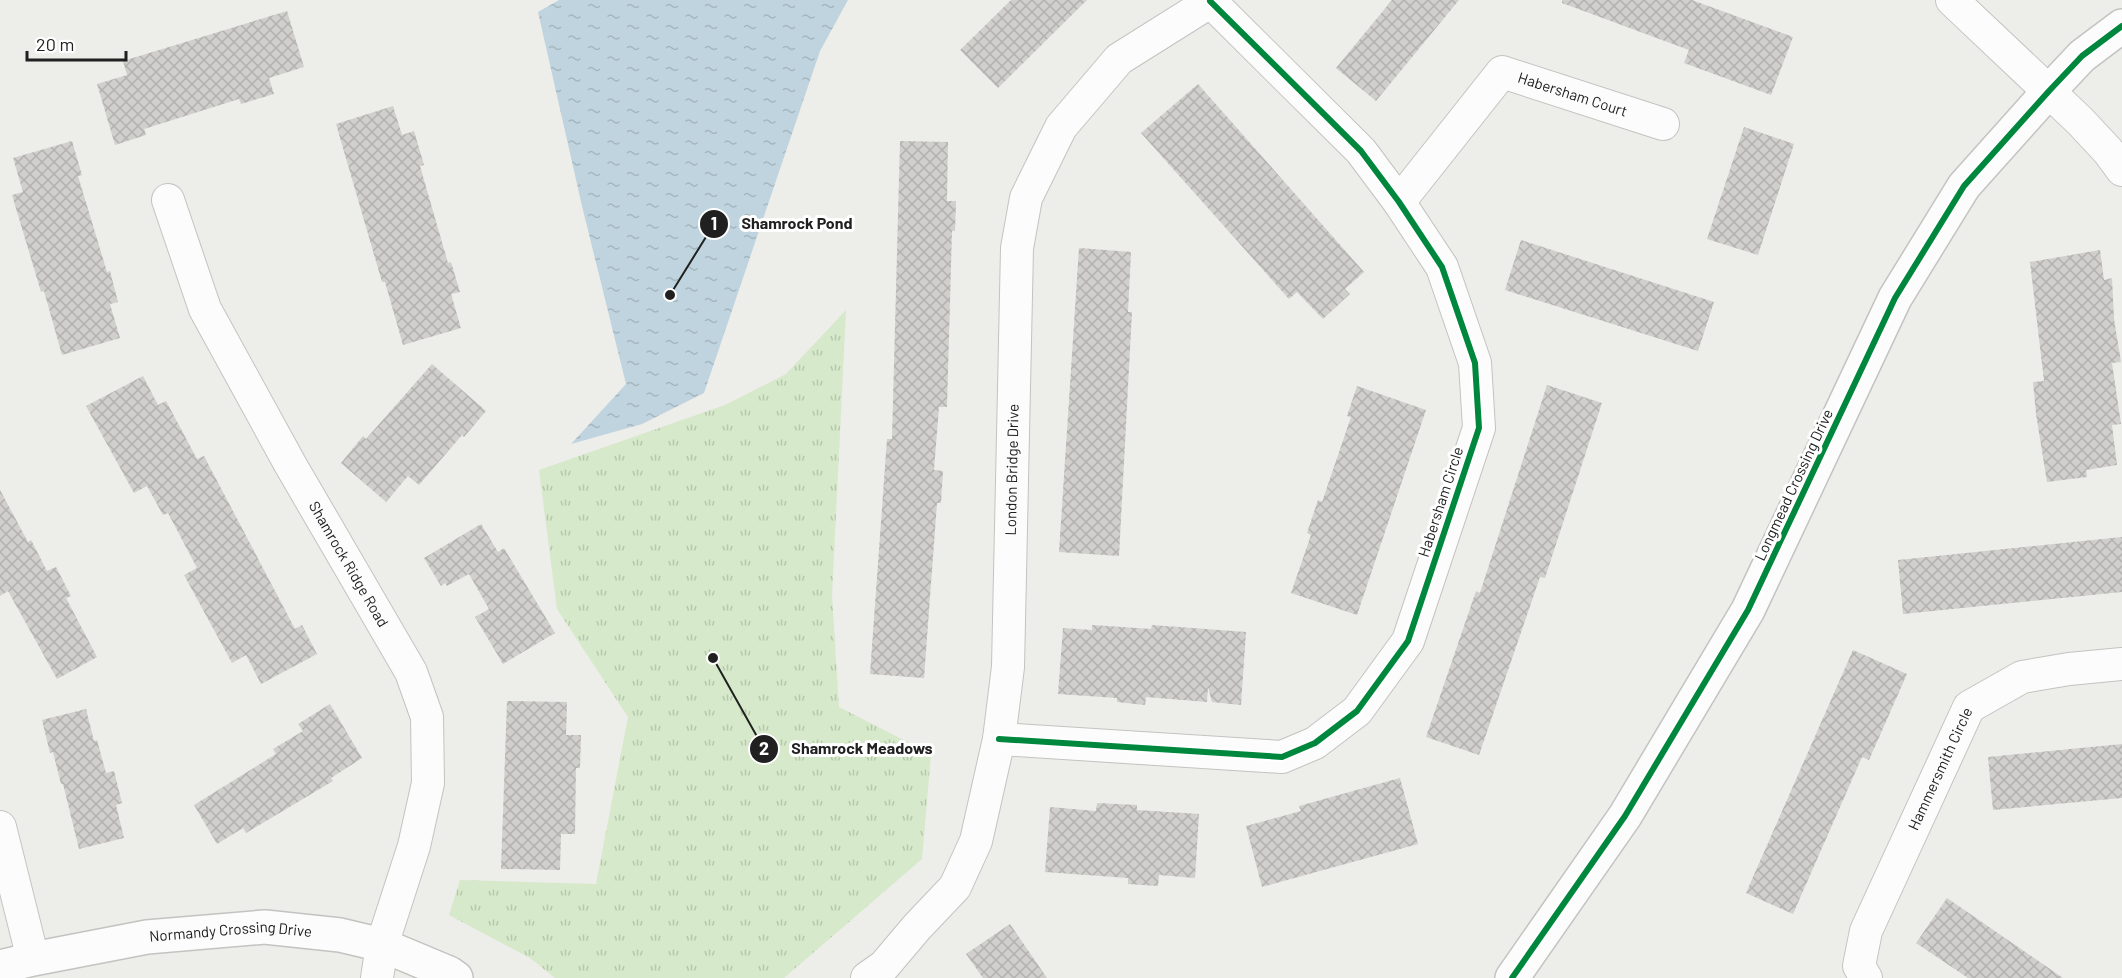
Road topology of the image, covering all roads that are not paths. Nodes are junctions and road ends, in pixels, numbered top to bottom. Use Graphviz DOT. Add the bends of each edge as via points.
graph roads {
  1 [pos="1952,0"];
  2 [pos="1212,1"];
  3 [pos="2122,26"];
  4 [pos="2049,91"];
  5 [pos="1663,124"];
  6 [pos="2122,170"];
  7 [pos="168,201"];
  8 [pos="1399,202"];
  9 [pos="2122,664"];
  10 [pos="999,739"];
  11 [pos="0,827"];
  12 [pos="382,945"];
  13 [pos="33,959"];
  14 [pos="0,967"];
  15 [pos="377,978"];
  16 [pos="456,978"];
  17 [pos="867,978"];
  18 [pos="1512,978"];
  19 [pos="1866,978"];
  1 -- 4 [label="street"];
  2 -- 8 [label="street, Habersham Circle" via="1361,151"];
  2 -- 10 [label="street, London Bridge Drive" via="1119,59 1061,126 1026,198 1017,248 1008,667"];
  3 -- 4 [label="street, Longmead Crossing Drive" via="2082,56"];
  4 -- 6 [label="street"];
  4 -- 18 [label="street, Longmead Crossing Drive" via="1964,186 1895,298 1748,610 1625,816"];
  5 -- 8 [label="street, Habersham Court" via="1502,72"];
  7 -- 12 [label="street, Shamrock Ridge Road" via="205,309 411,672 427,717 428,783 414,846"];
  8 -- 10 [label="street, Habersham Circle" via="1442,267 1475,363 1479,428 1408,641 1358,711 1315,743 1282,757"];
  9 -- 19 [label="street, Hammersmith Circle" via="2022,677 1969,707 1866,931 1859,966"];
  10 -- 17 [label="street, London Bridge Drive" via="976,842 955,887 884,966"];
  11 -- 13 [label="street"];
  12 -- 13 [label="street, Normandy Crossing Drive" via="340,935 265,927 147,937"];
  12 -- 15 [label="street, Shamrock Ridge Road"];
  12 -- 16 [label="street, Normandy Crossing Drive"];
  13 -- 14 [label="street, Normandy Crossing Drive"];
}
